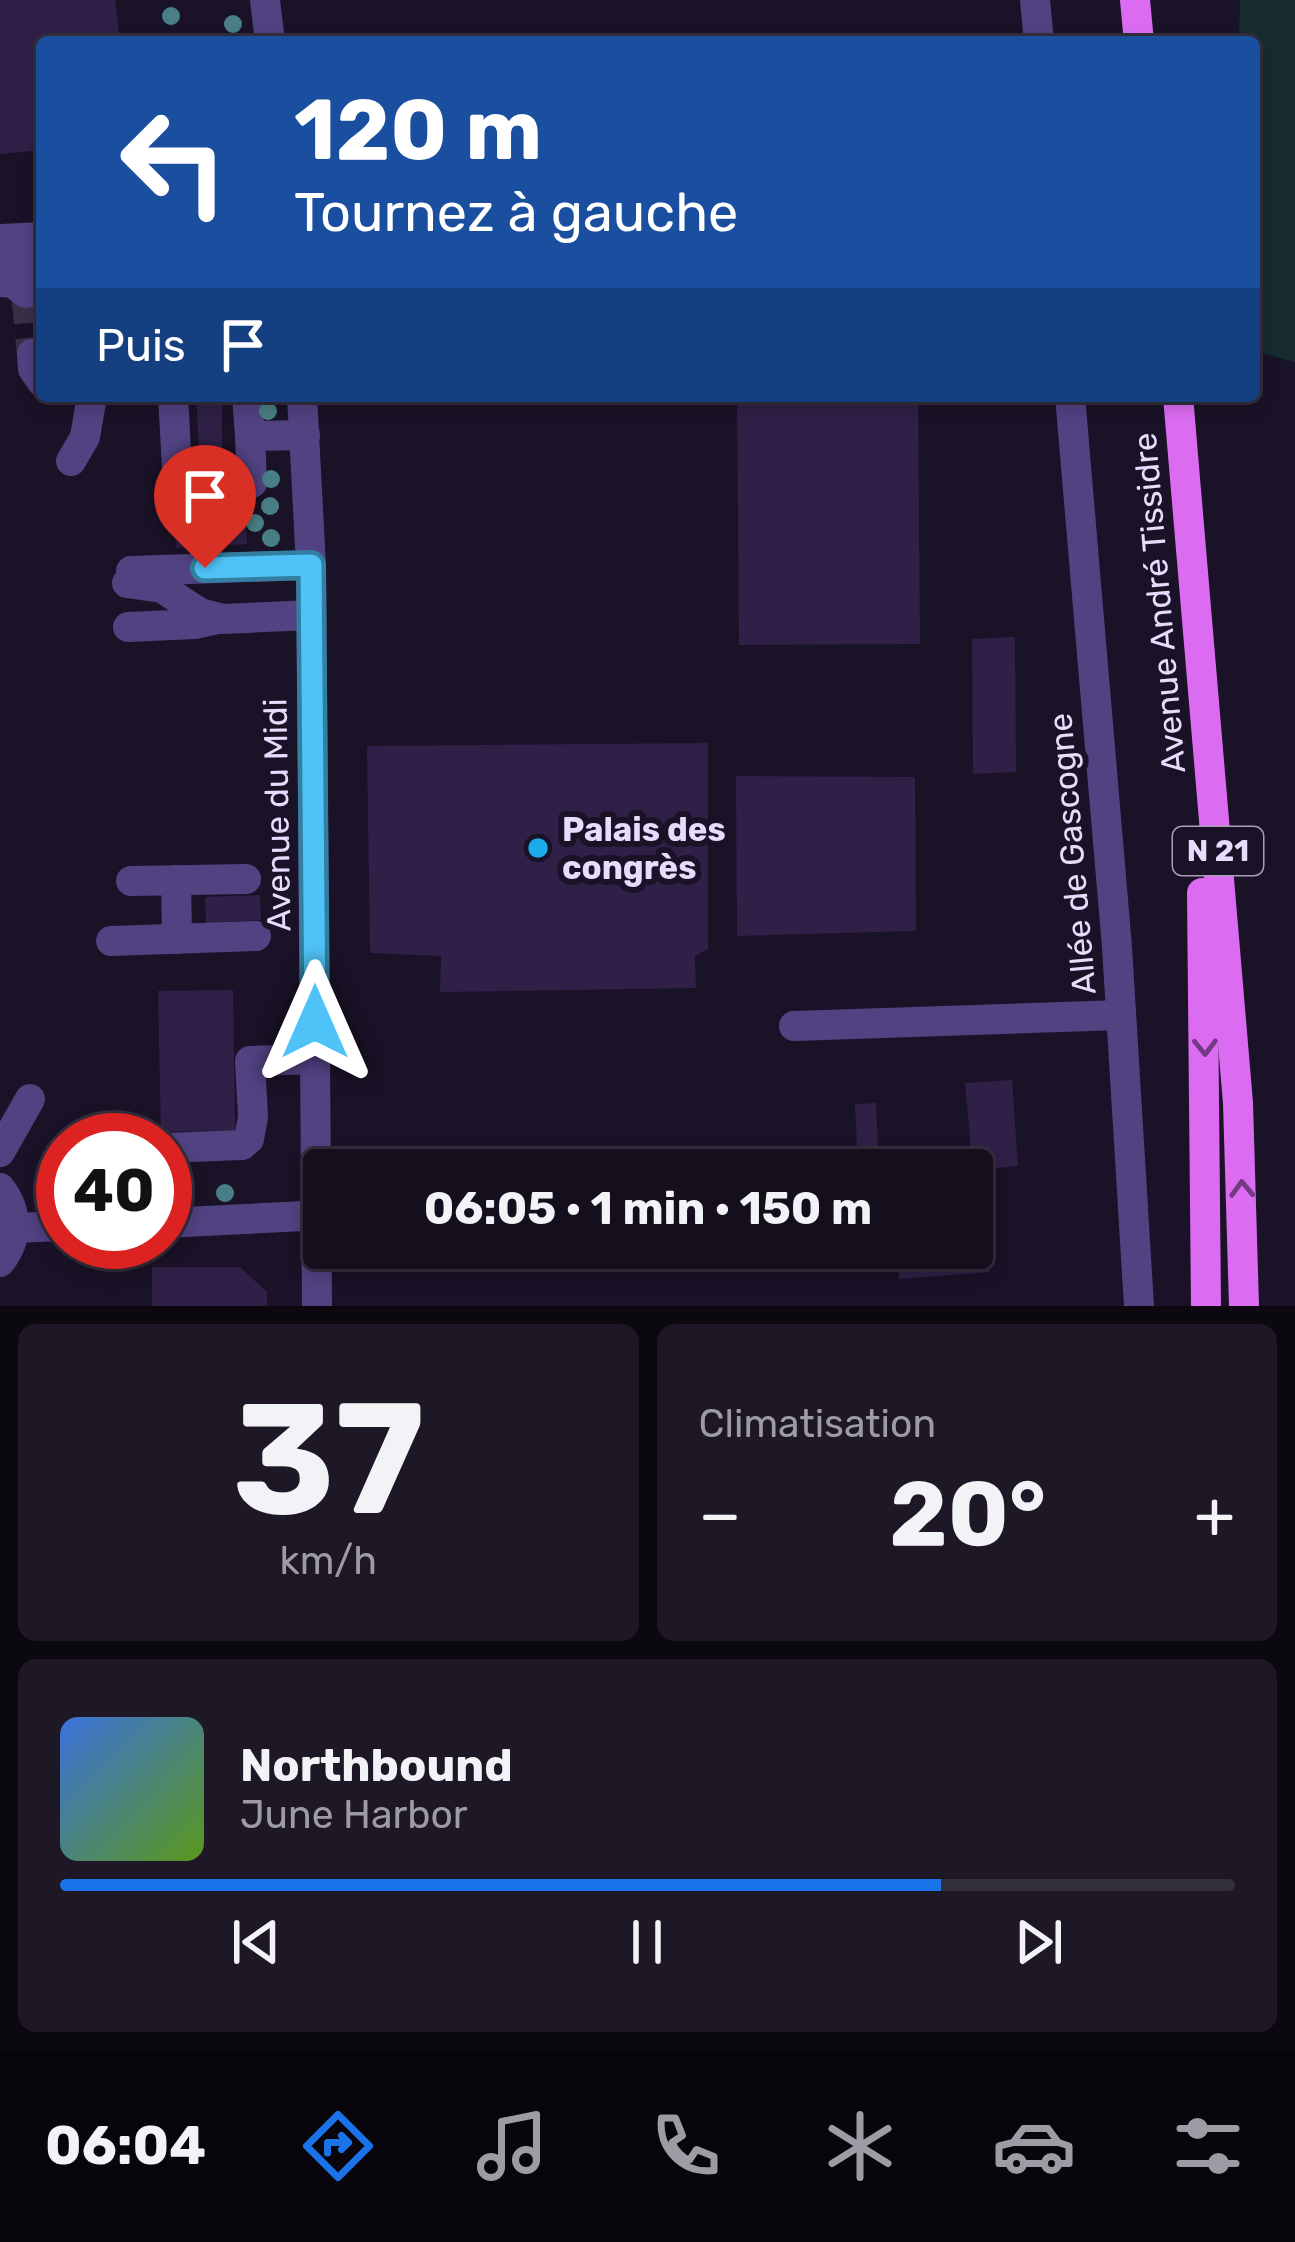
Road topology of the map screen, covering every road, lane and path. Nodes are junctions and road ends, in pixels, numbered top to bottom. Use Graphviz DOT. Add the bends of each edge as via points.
graph roads {
  1 [pos="266,0"];
  2 [pos="1035,0"];
  3 [pos="1135,0"];
  4 [pos="1146,0"];
  5 [pos="269,36"];
  6 [pos="1038,36"];
  7 [pos="1138,36"];
  8 [pos="1149,36"];
  9 [pos="36,237"];
  10 [pos="0,239"];
  11 [pos="0,263"];
  12 [pos="36,266"];
  13 [pos="88,402"];
  14 [pos="173,402"];
  15 [pos="247,402"];
  16 [pos="302,402"];
  17 [pos="1070,402"];
  18 [pos="1168,402"];
  19 [pos="1179,402"];
  20 [pos="305,435"];
  21 [pos="250,436"];
  22 [pos="70,461"];
  23 [pos="311,565"];
  24 [pos="310,615"];
  25 [pos="219,618"];
  26 [pos="128,627"];
  27 [pos="246,879"];
  28 [pos="176,880"];
  29 [pos="131,881"];
  30 [pos="256,936"];
  31 [pos="177,939"];
  32 [pos="111,941"];
  33 [pos="1121,1015"];
  34 [pos="794,1026"];
  35 [pos="315,1059"];
  36 [pos="30,1100"];
  37 [pos="192,1147"];
  38 [pos="318,1149"];
  39 [pos="0,1152"];
  40 [pos="0,1187"];
  41 [pos="303,1217"];
  42 [pos="192,1222"];
  43 [pos="36,1227"];
  44 [pos="14,1228"];
  45 [pos="0,1262"];
  46 [pos="318,1269"];
  47 [pos="317,1306"];
  48 [pos="1139,1306"];
  49 [pos="1206,1306"];
  50 [pos="1244,1306"];
  1 -- 5 [label="street"];
  2 -- 6 [label="street"];
  3 -- 7 [label="main road"];
  4 -- 8 [label="main road"];
  9 -- 10 [label="street"];
  11 -- 12 [label="street"];
  13 -- 22 [label="street" via="85,437"];
  14 -- 21 [label="street" via="178,485 252,483"];
  15 -- 21 [label="street"];
  16 -- 20 [label="street, Avenue du Midi"];
  17 -- 33 [label="street, Allée de Gascogne"];
  18 -- 49 [label="main road, Avenue André Tissidre / N 21, one-way" via="1202,856"];
  50 -- 19 [label="main road, Avenue André Tissidre / N 21, one-way" via="1238,1103"];
  20 -- 21 [label="street"];
  20 -- 23 [label="street, Avenue du Midi"];
  23 -- 24 [label="street, Avenue du Midi"];
  23 -- 25 [label="street" via="127,577"];
  24 -- 25 [label="street"];
  24 -- 35 [label="street, Avenue du Midi"];
  25 -- 26 [label="street"];
  27 -- 28 [label="street"];
  28 -- 29 [label="street"];
  28 -- 31 [label="street"];
  30 -- 31 [label="street"];
  31 -- 32 [label="street"];
  33 -- 34 [label="street"];
  33 -- 48 [label="street, Allée de Gascogne"];
  35 -- 37 [label="street" via="250,1061 249,1139"];
  35 -- 38 [label="street, Avenue du Midi"];
  36 -- 39 [label="street"];
  40 -- 44 [label="street"];
  41 -- 42 [label="street"];
  43 -- 44 [label="street"];
  44 -- 45 [label="street"];
  46 -- 47 [label="street, Avenue du Midi"];
}
